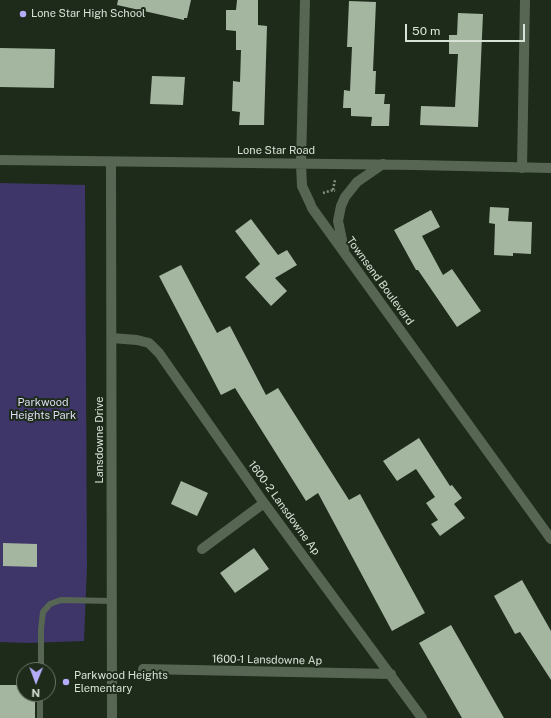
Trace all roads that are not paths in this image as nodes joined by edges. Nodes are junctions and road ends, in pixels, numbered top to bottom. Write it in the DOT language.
graph roads {
  1 [pos="305,0"];
  2 [pos="525,0"];
  3 [pos="0,160"];
  4 [pos="111,162"];
  5 [pos="301,164"];
  6 [pos="383,164"];
  7 [pos="522,168"];
  8 [pos="551,168"];
  9 [pos="344,253"];
  10 [pos="112,338"];
  11 [pos="264,503"];
  12 [pos="551,540"];
  13 [pos="202,549"];
  14 [pos="112,601"];
  15 [pos="40,662"];
  16 [pos="144,669"];
  17 [pos="391,674"];
  18 [pos="40,702"];
  19 [pos="40,718"];
  20 [pos="112,718"];
  21 [pos="422,718"];
  1 -- 5 [label="street, Townsend Boulevard"];
  2 -- 7 [label="street"];
  3 -- 4 [label="street, Lone Star Road"];
  4 -- 5 [label="street, Lone Star Road"];
  4 -- 10 [label="street, Lansdowne Drive"];
  5 -- 6 [label="street, Lone Star Road"];
  5 -- 9 [label="street, Townsend Boulevard"];
  6 -- 7 [label="street, Lone Star Road"];
  6 -- 9 [label="street"];
  7 -- 8 [label="street, Lone Star Road"];
  9 -- 12 [label="street, Townsend Boulevard"];
  10 -- 11 [label="street, 1600-2 Lansdowne Ap"];
  10 -- 14 [label="street, Lansdowne Drive"];
  11 -- 13 [label="street"];
  11 -- 17 [label="street, 1600-2 Lansdowne Ap"];
  14 -- 15 [label="lane"];
  14 -- 20 [label="street, Lansdowne Drive"];
  16 -- 17 [label="street, 1600-1 Lansdowne Ap"];
  17 -- 21 [label="street, 1600-2 Lansdowne Ap"];
  18 -- 19 [label="lane"];
}
